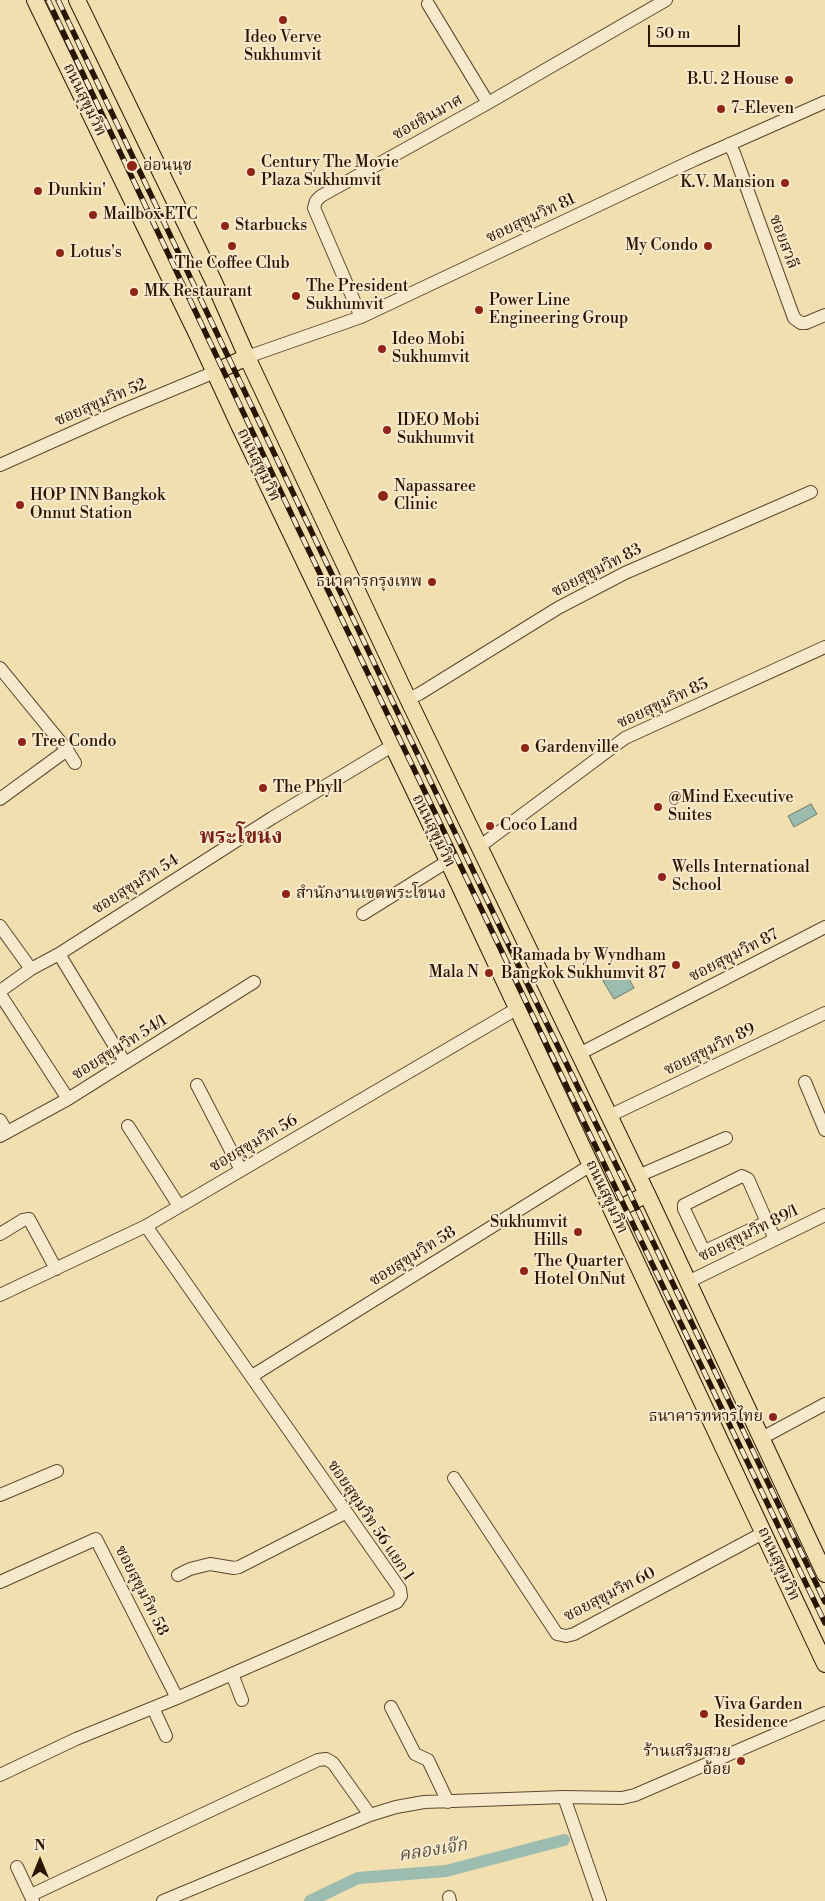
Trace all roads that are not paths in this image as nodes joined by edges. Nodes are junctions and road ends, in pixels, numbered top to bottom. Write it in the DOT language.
graph roads {
  1 [pos="35,0"];
  2 [pos="77,0"];
  3 [pos="663,1"];
  4 [pos="428,4"];
  5 [pos="825,102"];
  6 [pos="488,103"];
  7 [pos="729,144"];
  8 [pos="825,315"];
  9 [pos="361,317"];
  10 [pos="247,358"];
  11 [pos="215,372"];
  12 [pos="0,465"];
  13 [pos="811,492"];
  14 [pos="825,647"];
  15 [pos="0,668"];
  16 [pos="408,699"];
  17 [pos="392,746"];
  18 [pos="67,750"];
  19 [pos="75,763"];
  20 [pos="0,799"];
  21 [pos="479,847"];
  22 [pos="448,861"];
  23 [pos="363,914"];
  24 [pos="0,926"];
  25 [pos="825,927"];
  26 [pos="58,954"];
  27 [pos="31,969"];
  28 [pos="254,982"];
  29 [pos="0,992"];
  30 [pos="518,1008"];
  31 [pos="825,1013"];
  32 [pos="579,1054"];
  33 [pos="125,1063"];
  34 [pos="805,1082"];
  35 [pos="197,1085"];
  36 [pos="68,1099"];
  37 [pos="609,1116"];
  38 [pos="0,1120"];
  39 [pos="128,1126"];
  40 [pos="825,1130"];
  41 [pos="4,1134"];
  42 [pos="726,1138"];
  43 [pos="591,1165"];
  44 [pos="241,1170"];
  45 [pos="638,1176"];
  46 [pos="647,1194"];
  47 [pos="179,1206"];
  48 [pos="613,1212"];
  49 [pos="825,1215"];
  50 [pos="767,1222"];
  51 [pos="146,1226"];
  52 [pos="0,1234"];
  53 [pos="775,1239"];
  54 [pos="56,1269"];
  55 [pos="688,1282"];
  56 [pos="0,1295"];
  57 [pos="252,1376"];
  58 [pos="825,1404"];
  59 [pos="760,1439"];
  60 [pos="57,1471"];
  61 [pos="454,1478"];
  62 [pos="0,1495"];
  63 [pos="345,1513"];
  64 [pos="763,1533"];
  65 [pos="825,1574"];
  66 [pos="178,1575"];
  67 [pos="0,1582"];
  68 [pos="825,1664"];
  69 [pos="232,1674"];
  70 [pos="177,1698"];
  71 [pos="242,1700"];
  72 [pos="153,1708"];
  73 [pos="391,1708"];
  74 [pos="825,1713"];
  75 [pos="166,1736"];
  76 [pos="0,1775"];
  77 [pos="564,1797"];
  78 [pos="448,1802"];
  79 [pos="370,1815"];
  80 [pos="18,1867"];
  81 [pos="32,1898"];
  82 [pos="163,1901"];
  83 [pos="600,1901"];
  1 -- 11 [label="main road, ถนนสุขุมวิท"];
  2 -- 10 [label="main road"];
  3 -- 6 [label="street, ซอยชินมาศ"];
  4 -- 6 [label="street"];
  5 -- 7 [label="street, ซอยสุขุมวิท 81"];
  6 -- 9 [label="street, ซอยชินมาศ"];
  7 -- 8 [label="street, ซอยสวลี"];
  7 -- 9 [label="street, ซอยสุขุมวิท 81"];
  9 -- 10 [label="street, ซอยสุขุมวิท 81"];
  10 -- 11 [label="main road"];
  10 -- 16 [label="main road"];
  11 -- 12 [label="street, ซอยสุขุมวิท 52"];
  11 -- 17 [label="main road, ถนนสุขุมวิท"];
  13 -- 16 [label="street, ซอยสุขุมวิท 83"];
  14 -- 21 [label="street, ซอยสุขุมวิท 85"];
  15 -- 18 [label="street"];
  16 -- 21 [label="main road"];
  17 -- 22 [label="main road, ถนนสุขุมวิท"];
  17 -- 26 [label="street, ซอยสุขุมวิท 54"];
  18 -- 19 [label="street"];
  18 -- 20 [label="street"];
  21 -- 32 [label="main road"];
  22 -- 23 [label="street"];
  22 -- 30 [label="main road, ถนนสุขุมวิท"];
  24 -- 27 [label="street"];
  25 -- 32 [label="street, ซอยสุขุมวิท 87"];
  26 -- 27 [label="street, ซอยสุขุมวิท 54"];
  26 -- 33 [label="street"];
  27 -- 29 [label="street, ซอยสุขุมวิท 54"];
  28 -- 33 [label="street, ซอยสุขุมวิท 54/1"];
  29 -- 36 [label="street"];
  30 -- 43 [label="main road, ถนนสุขุมวิท"];
  30 -- 44 [label="street, ซอยสุขุมวิท 56"];
  31 -- 37 [label="street, ซอยสุขุมวิท 89"];
  32 -- 37 [label="main road"];
  33 -- 36 [label="street, ซอยสุขุมวิท 54/1"];
  34 -- 40 [label="street"];
  35 -- 44 [label="street"];
  36 -- 41 [label="street, ซอยสุขุมวิท 54/1"];
  37 -- 45 [label="main road"];
  38 -- 41 [label="street"];
  39 -- 47 [label="street"];
  42 -- 45 [label="street"];
  43 -- 48 [label="main road, ถนนสุขุมวิท"];
  43 -- 57 [label="street, ซอยสุขุมวิท 58"];
  44 -- 47 [label="street, ซอยสุขุมวิท 56"];
  45 -- 46 [label="main road"];
  46 -- 48 [label="main road"];
  46 -- 55 [label="main road"];
  47 -- 51 [label="street, ซอยสุขุมวิท 56"];
  48 -- 64 [label="main road, ถนนสุขุมวิท"];
  49 -- 53 [label="street, ซอยสุขุมวิท 89/1"];
  50 -- 50 [label="street"];
  50 -- 53 [label="street"];
  51 -- 54 [label="street, ซอยสุขุมวิท 56"];
  51 -- 57 [label="street, ซอยสุขุมวิท 56 แยก 1"];
  52 -- 54 [label="street"];
  53 -- 55 [label="street, ซอยสุขุมวิท 89/1"];
  54 -- 56 [label="street, ซอยสุขุมวิท 56"];
  55 -- 59 [label="main road"];
  57 -- 63 [label="street, ซอยสุขุมวิท 56 แยก 1"];
  58 -- 59 [label="street"];
  59 -- 65 [label="main road"];
  60 -- 62 [label="street"];
  61 -- 64 [label="street, ซอยสุขุมวิท 60"];
  63 -- 66 [label="street"];
  63 -- 69 [label="street, ซอยสุขุมวิท 56 แยก 1"];
  64 -- 68 [label="main road, ถนนสุขุมวิท"];
  67 -- 70 [label="street, ซอยสุขุมวิท 58"];
  69 -- 70 [label="street, ซอยสุขุมวิท 56 แยก 1"];
  69 -- 71 [label="street"];
  70 -- 72 [label="street, ซอยสุขุมวิท 56 แยก 1"];
  72 -- 75 [label="street"];
  72 -- 76 [label="street, ซอยสุขุมวิท 56 แยก 1"];
  73 -- 78 [label="street"];
  74 -- 77 [label="street"];
  77 -- 78 [label="street"];
  77 -- 83 [label="street"];
  78 -- 79 [label="street"];
  79 -- 81 [label="street"];
  79 -- 82 [label="street"];
  80 -- 81 [label="street"];
}
